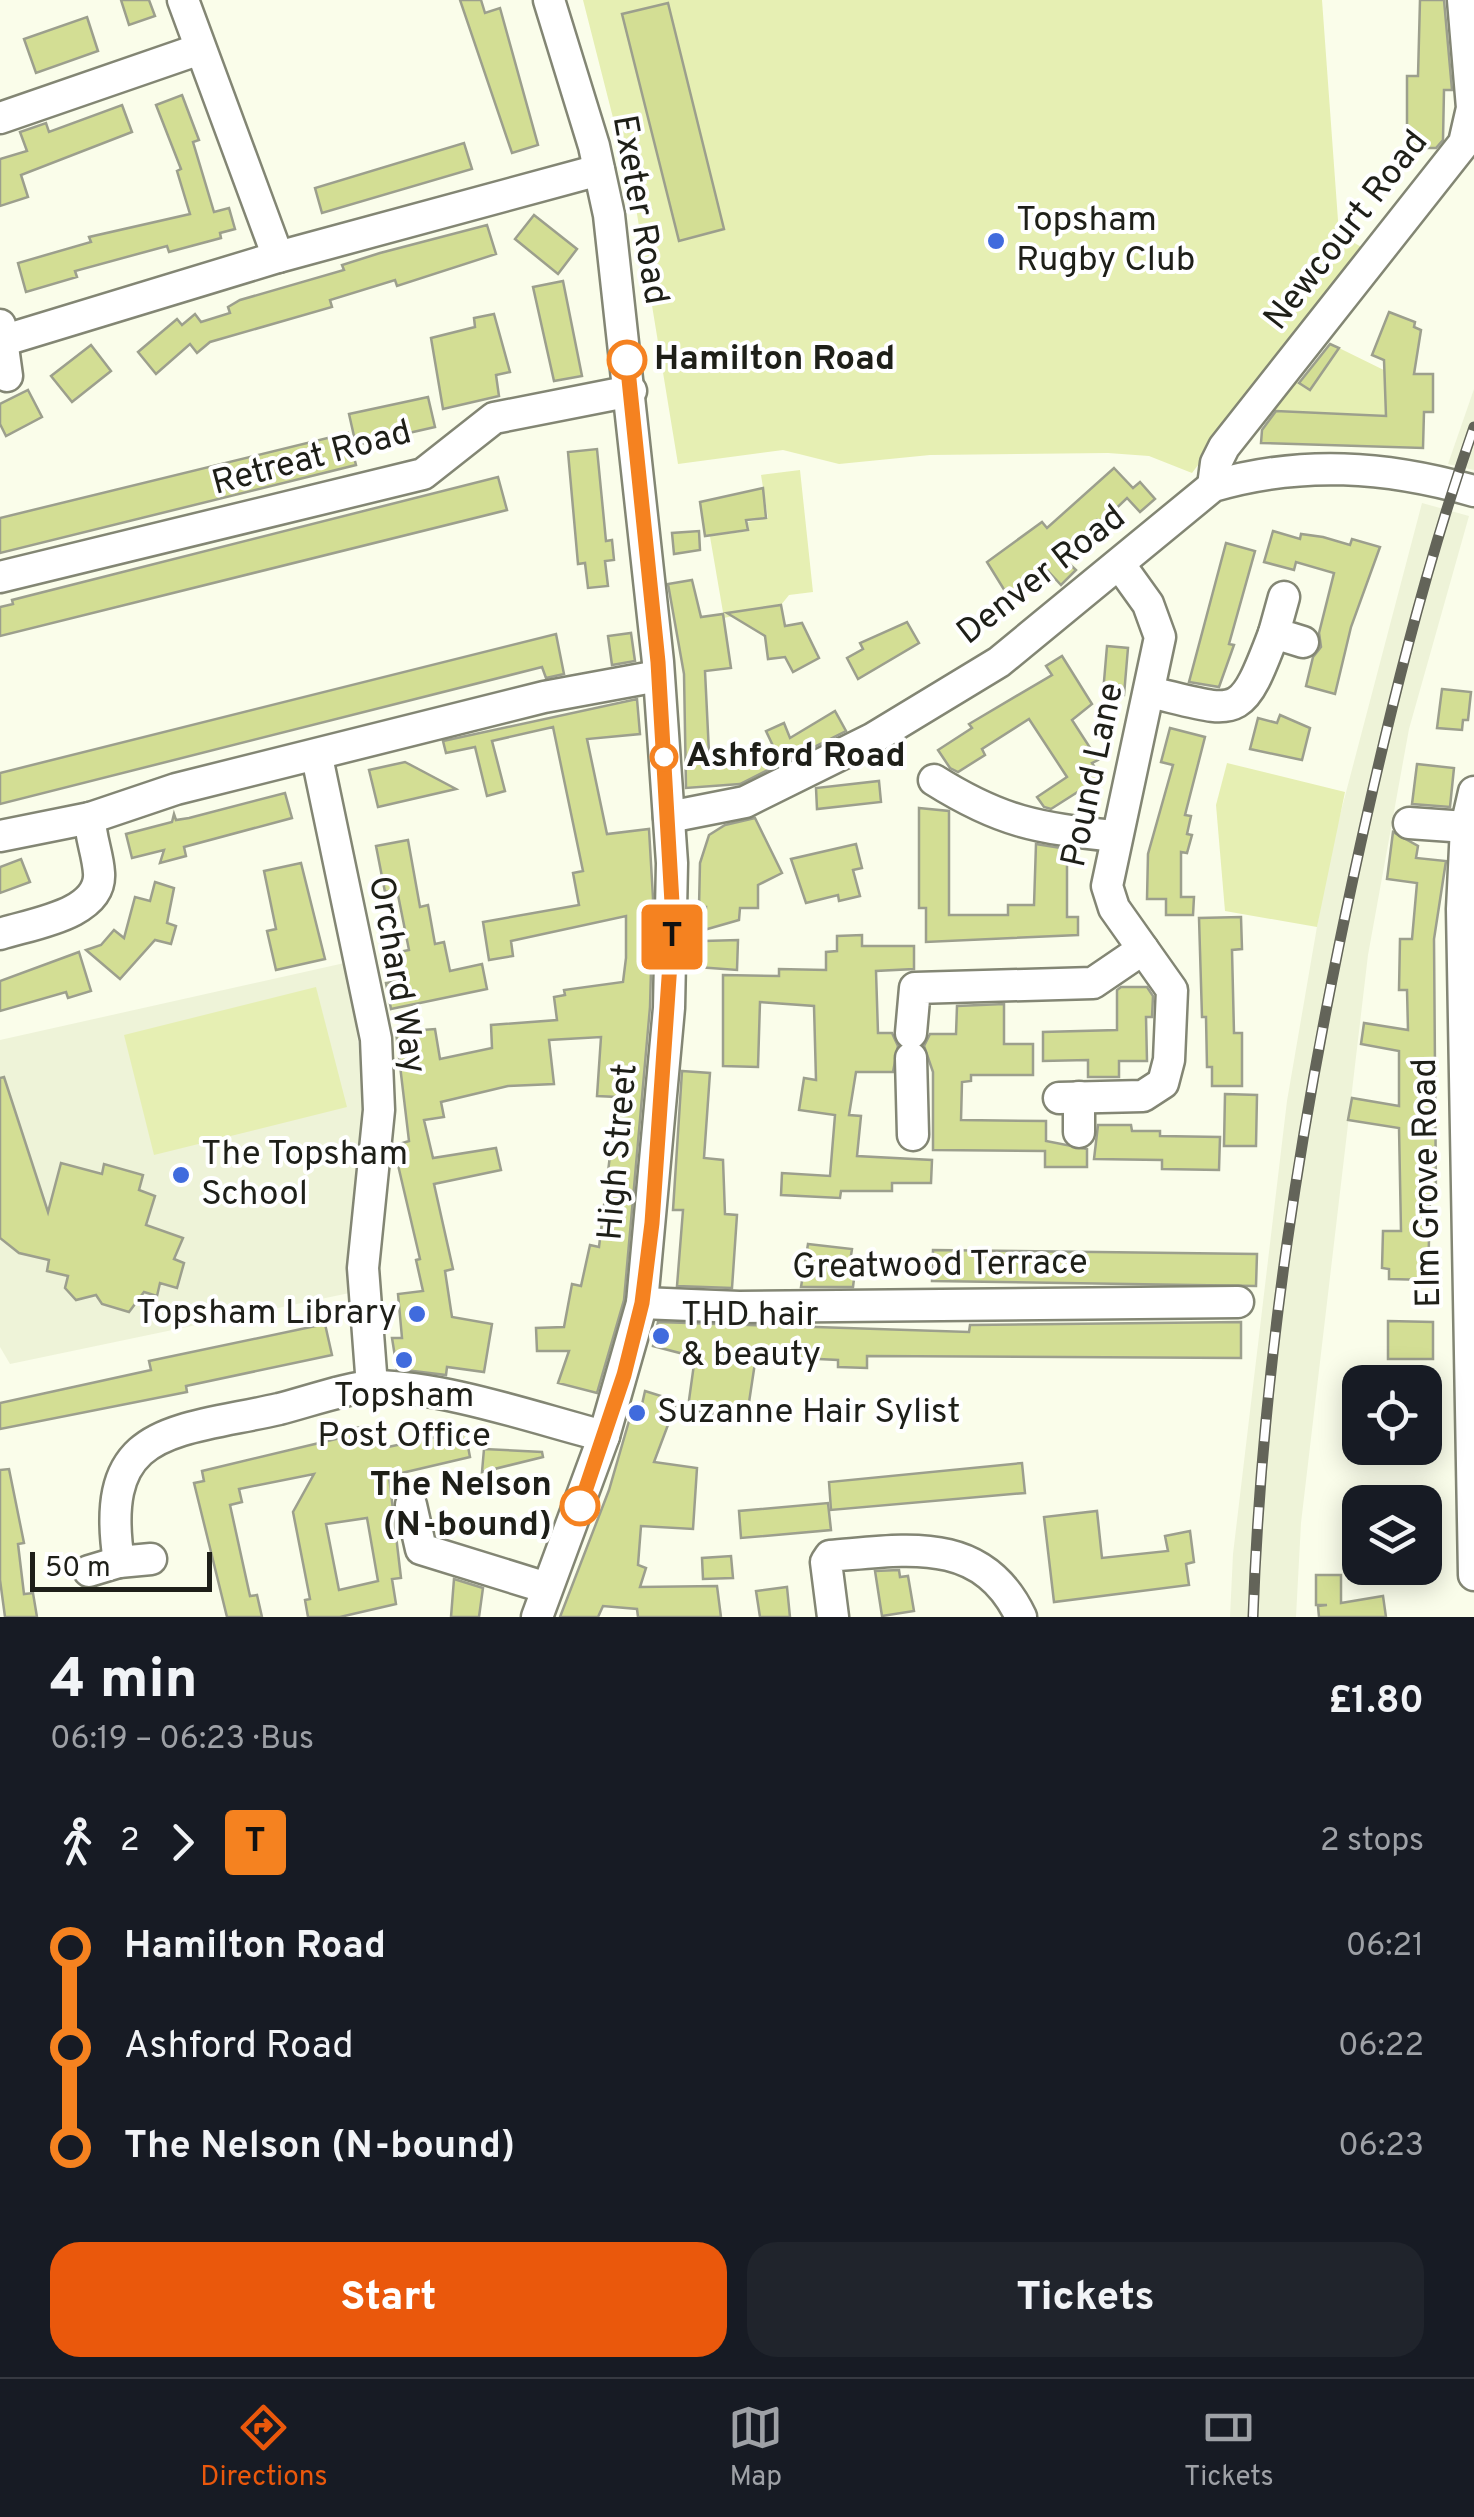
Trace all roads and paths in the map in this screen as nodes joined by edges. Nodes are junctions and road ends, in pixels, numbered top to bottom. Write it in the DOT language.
graph roads {
  1 [pos="184,0"];
  2 [pos="549,0"];
  3 [pos="1463,0"];
  4 [pos="200,48"];
  5 [pos="0,118"];
  6 [pos="600,170"];
  7 [pos="278,257"];
  8 [pos="2,332"];
  9 [pos="7,376"];
  10 [pos="630,391"];
  11 [pos="1214,486"];
  12 [pos="1474,491"];
  13 [pos="1120,564"];
  14 [pos="0,577"];
  15 [pos="1284,597"];
  16 [pos="658,676"];
  17 [pos="1150,692"];
  18 [pos="317,757"];
  19 [pos="934,780"];
  20 [pos="1474,792"];
  21 [pos="669,817"];
  22 [pos="90,818"];
  23 [pos="1408,824"];
  24 [pos="1466,827"];
  25 [pos="0,836"];
  26 [pos="1114,836"];
  27 [pos="1468,908"];
  28 [pos="0,934"];
  29 [pos="1143,949"];
  30 [pos="1079,1132"];
  31 [pos="912,1135"];
  32 [pos="1238,1302"];
  33 [pos="642,1303"];
  34 [pos="372,1386"];
  35 [pos="604,1436"];
  36 [pos="411,1505"];
  37 [pos="1473,1506"];
  38 [pos="151,1559"];
  39 [pos="119,1562"];
  40 [pos="89,1571"];
  41 [pos="1474,1575"];
  42 [pos="547,1588"];
  43 [pos="538,1617"];
  44 [pos="833,1617"];
  45 [pos="1021,1617"];
  1 -- 4 [label="street"];
  2 -- 6 [label="street, Exeter Road"];
  3 -- 11 [label="street, Newcourt Road"];
  4 -- 5 [label="street"];
  4 -- 7 [label="street"];
  6 -- 7 [label="street"];
  6 -- 10 [label="street, Exeter Road"];
  7 -- 8 [label="street"];
  8 -- 9 [label="street"];
  10 -- 14 [label="street, Retreat Road"];
  10 -- 16 [label="street, Exeter Road"];
  11 -- 12 [label="street, Denver Road"];
  11 -- 13 [label="street, Denver Road"];
  13 -- 17 [label="street, Pound Lane"];
  13 -- 21 [label="street, Denver Road"];
  15 -- 17 [label="street"];
  16 -- 18 [label="street"];
  16 -- 21 [label="street, High Street"];
  17 -- 26 [label="street, Pound Lane"];
  18 -- 22 [label="street"];
  18 -- 34 [label="street, Orchard Way"];
  19 -- 26 [label="street"];
  20 -- 24 [label="street, Elm Grove Road"];
  21 -- 33 [label="street, High Street"];
  22 -- 25 [label="street"];
  22 -- 28 [label="street"];
  23 -- 24 [label="street"];
  24 -- 27 [label="street, Elm Grove Road"];
  26 -- 29 [label="street, Pound Lane"];
  27 -- 37 [label="street, Elm Grove Road"];
  29 -- 30 [label="street, Pound Lane"];
  29 -- 31 [label="street"];
  32 -- 33 [label="street, Greatwood Terrace"];
  33 -- 35 [label="street, High Street"];
  34 -- 35 [label="street"];
  34 -- 39 [label="street"];
  35 -- 42 [label="street, High Street"];
  36 -- 42 [label="street"];
  37 -- 41 [label="street, Elm Grove Road"];
  38 -- 39 [label="street"];
  39 -- 40 [label="street"];
  42 -- 43 [label="street, High Street"];
  44 -- 45 [label="street"];
}
